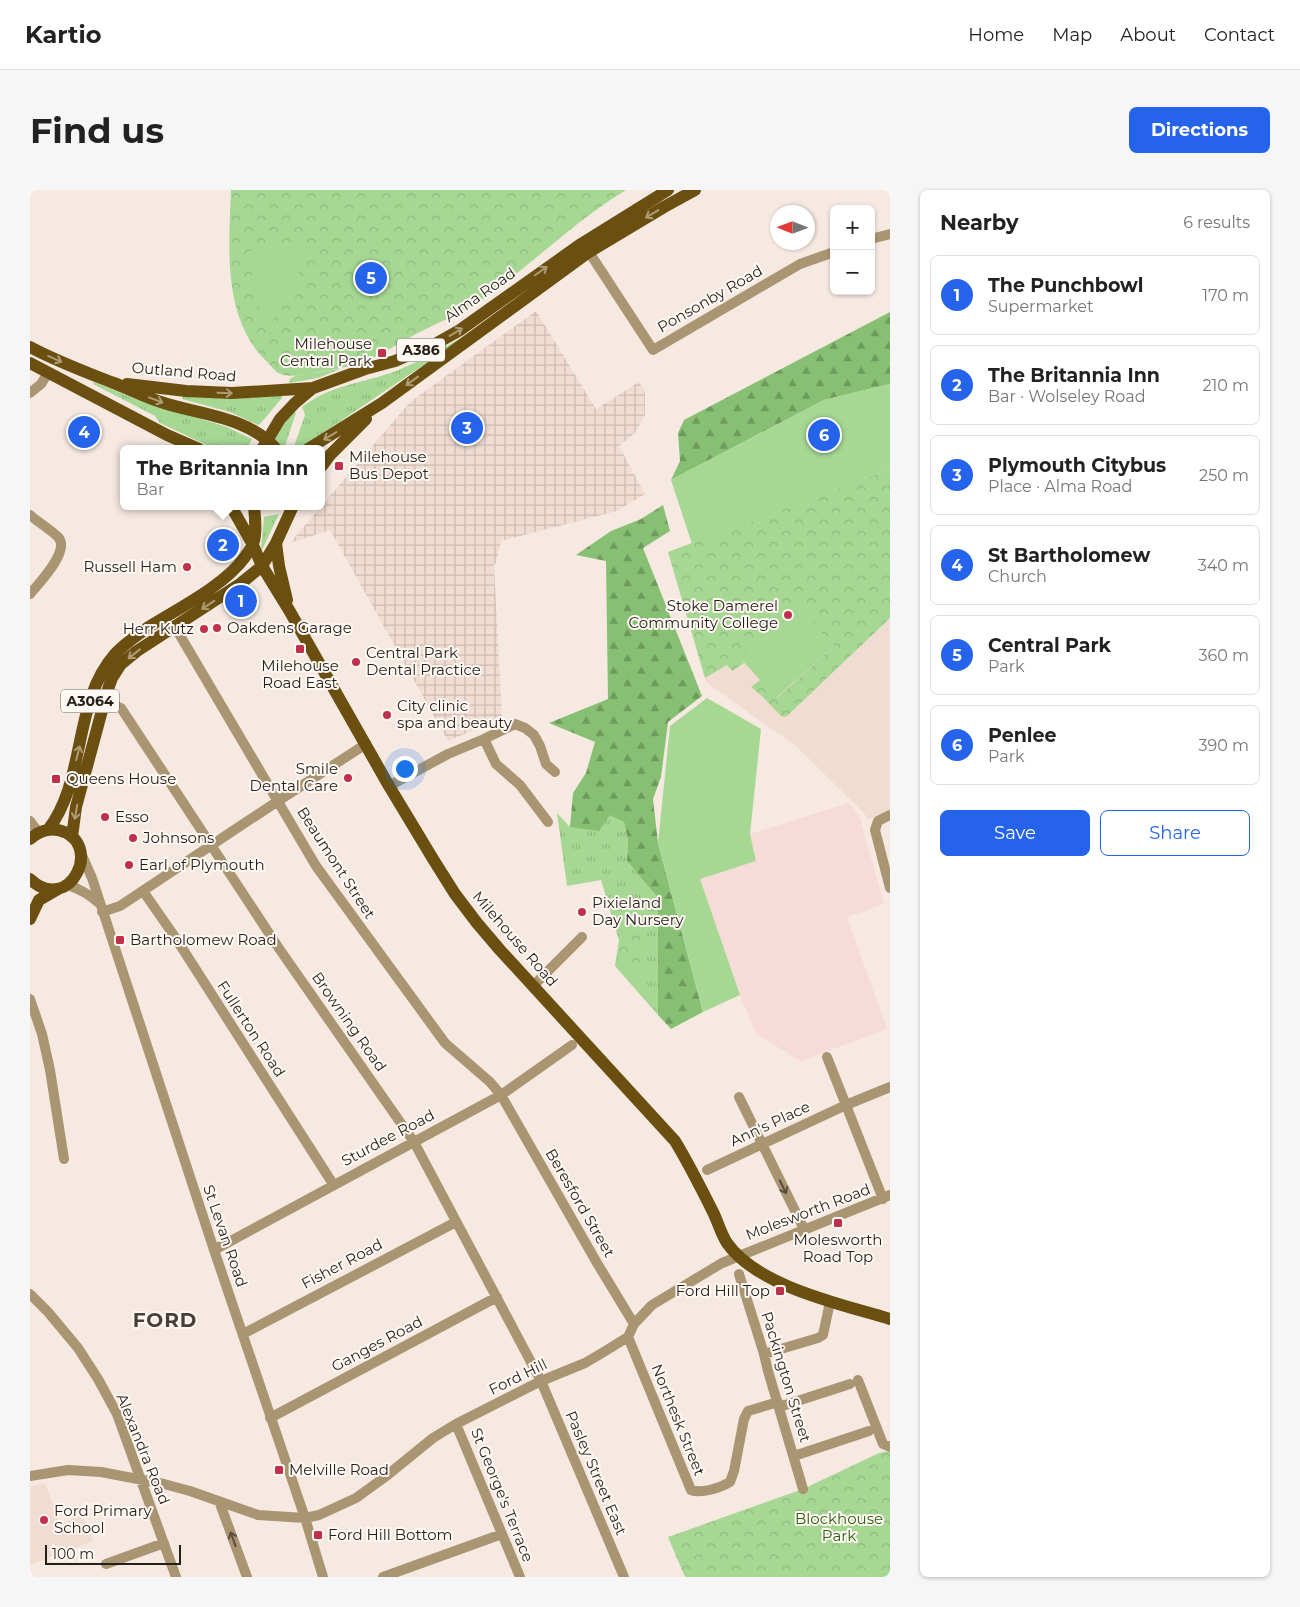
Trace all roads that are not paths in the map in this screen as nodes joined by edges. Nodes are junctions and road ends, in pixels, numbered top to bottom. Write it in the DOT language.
graph roads {
  1 [pos="668,190"];
  2 [pos="695,190"];
  3 [pos="890,234"];
  4 [pos="875,238"];
  5 [pos="589,252"];
  6 [pos="830,253"];
  7 [pos="30,347"];
  8 [pos="30,363"];
  9 [pos="48,373"];
  10 [pos="112,382"];
  11 [pos="313,388"];
  12 [pos="30,393"];
  13 [pos="382,403"];
  14 [pos="167,435"];
  15 [pos="265,444"];
  16 [pos="178,445"];
  17 [pos="190,445"];
  18 [pos="314,445"];
  19 [pos="325,462"];
  20 [pos="233,510"];
  21 [pos="254,510"];
  22 [pos="290,510"];
  23 [pos="30,515"];
  24 [pos="276,543"];
  25 [pos="253,545"];
  26 [pos="262,566"];
  27 [pos="30,594"];
  28 [pos="289,610"];
  29 [pos="175,627"];
  30 [pos="104,701"];
  31 [pos="484,739"];
  32 [pos="366,744"];
  33 [pos="555,772"];
  34 [pos="389,786"];
  35 [pos="278,801"];
  36 [pos="890,815"];
  37 [pos="30,821"];
  38 [pos="548,822"];
  39 [pos="39,834"];
  40 [pos="72,837"];
  41 [pos="211,847"];
  42 [pos="81,853"];
  43 [pos="30,879"];
  44 [pos="62,887"];
  45 [pos="890,888"];
  46 [pos="143,891"];
  47 [pos="101,908"];
  48 [pos="30,919"];
  49 [pos="582,937"];
  50 [pos="534,985"];
  51 [pos="30,1000"];
  52 [pos="572,1045"];
  53 [pos="827,1057"];
  54 [pos="890,1087"];
  55 [pos="501,1095"];
  56 [pos="739,1097"];
  57 [pos="846,1105"];
  58 [pos="414,1142"];
  59 [pos="761,1145"];
  60 [pos="64,1159"];
  61 [pos="707,1170"];
  62 [pos="333,1184"];
  63 [pos="886,1197"];
  64 [pos="456,1222"];
  65 [pos="804,1230"];
  66 [pos="214,1250"];
  67 [pos="738,1256"];
  68 [pos="739,1274"];
  69 [pos="30,1294"];
  70 [pos="497,1297"];
  71 [pos="830,1302"];
  72 [pos="890,1319"];
  73 [pos="634,1324"];
  74 [pos="243,1334"];
  75 [pos="628,1337"];
  76 [pos="764,1354"];
  77 [pos="541,1382"];
  78 [pos="778,1404"];
  79 [pos="270,1418"];
  80 [pos="456,1424"];
  81 [pos="869,1431"];
  82 [pos="890,1447"];
  83 [pos="794,1456"];
  84 [pos="30,1476"];
  85 [pos="140,1479"];
  86 [pos="803,1489"];
  87 [pos="219,1501"];
  88 [pos="305,1518"];
  89 [pos="502,1534"];
  90 [pos="164,1542"];
  91 [pos="106,1564"];
  92 [pos="176,1577"];
  93 [pos="247,1577"];
  94 [pos="323,1577"];
  95 [pos="383,1577"];
  96 [pos="520,1577"];
  97 [pos="624,1577"];
  11 -- 1 [label="main road, Alma Road / A386, one-way"];
  2 -- 5 [label="main road, Alma Road / A386, one-way"];
  3 -- 4 [label="street"];
  5 -- 6 [label="street, Ponsonby Road"];
  5 -- 13 [label="main road, Alma Road / A386, one-way"];
  7 -- 10 [label="main road, Outland Road / A386, one-way"];
  8 -- 9 [label="main road"];
  9 -- 12 [label="street"];
  9 -- 14 [label="main road"];
  10 -- 11 [label="main road, Outland Road / A386, one-way"];
  10 -- 15 [label="main road, Outland Road / A386, one-way"];
  11 -- 15 [label="main road, Alma Road"];
  13 -- 18 [label="main road, Alma Road / A386, one-way"];
  13 -- 19 [label="main road, Alma Road / A386"];
  14 -- 16 [label="main road"];
  14 -- 17 [label="main road"];
  20 -- 25 [label="main road"];
  21 -- 25 [label="main road"];
  22 -- 24 [label="main road, A3064"];
  23 -- 27 [label="street"];
  24 -- 26 [label="main road, A3064"];
  24 -- 28 [label="main road, Milehouse Road"];
  25 -- 26 [label="main road"];
  39 -- 25 [label="main road, A3064, one-way"];
  26 -- 28 [label="main road, Milehouse Road"];
  26 -- 29 [label="main road, A3064, one-way"];
  28 -- 32 [label="main road, Milehouse Road"];
  29 -- 30 [label="main road, A3064, one-way"];
  29 -- 35 [label="street, Beaumont Street"];
  30 -- 40 [label="main road, A3064, one-way"];
  30 -- 41 [label="street, Browning Road"];
  31 -- 33 [label="street"];
  31 -- 34 [label="street"];
  31 -- 38 [label="street"];
  32 -- 34 [label="main road, Milehouse Road"];
  32 -- 35 [label="street"];
  34 -- 50 [label="main road, Milehouse Road"];
  35 -- 41 [label="street"];
  35 -- 55 [label="street, Beaumont Street"];
  36 -- 45 [label="street"];
  37 -- 39 [label="street"];
  39 -- 40 [label="main road"];
  40 -- 42 [label="main road"];
  41 -- 46 [label="street"];
  41 -- 58 [label="street, Browning Road"];
  42 -- 44 [label="main road"];
  42 -- 47 [label="street, St Levan Road"];
  43 -- 44 [label="main road"];
  44 -- 47 [label="street"];
  44 -- 48 [label="main road"];
  46 -- 47 [label="street"];
  46 -- 62 [label="street, Fullerton Road"];
  47 -- 66 [label="street, St Levan Road"];
  49 -- 50 [label="street"];
  50 -- 67 [label="main road, Milehouse Road"];
  51 -- 60 [label="street"];
  52 -- 55 [label="street, Sturdee Road"];
  53 -- 57 [label="street"];
  54 -- 57 [label="street, Ann's Place"];
  55 -- 58 [label="street, Sturdee Road"];
  55 -- 73 [label="street, Beresford Street"];
  56 -- 59 [label="street"];
  57 -- 59 [label="street, Ann's Place"];
  57 -- 63 [label="street"];
  58 -- 62 [label="street, Sturdee Road"];
  58 -- 64 [label="street, Browning Road"];
  59 -- 61 [label="street, Ann's Place"];
  59 -- 65 [label="street, one-way"];
  62 -- 66 [label="street, Sturdee Road"];
  63 -- 65 [label="street, Molesworth Road"];
  64 -- 70 [label="street, Browning Road"];
  64 -- 74 [label="street, Fisher Road"];
  65 -- 67 [label="street, Molesworth Road"];
  66 -- 74 [label="street, St Levan Road"];
  67 -- 71 [label="main road, Milehouse Road"];
  67 -- 73 [label="street"];
  68 -- 76 [label="street, Packington Street"];
  69 -- 85 [label="street, Alexandra Road"];
  70 -- 77 [label="street, Browning Road"];
  70 -- 79 [label="street, Ganges Road"];
  71 -- 72 [label="main road, Milehouse Road"];
  71 -- 76 [label="street"];
  73 -- 75 [label="street"];
  74 -- 79 [label="street, St Levan Road"];
  75 -- 77 [label="street, Ford Hill"];
  75 -- 78 [label="street, Northesk Street"];
  76 -- 78 [label="street, Packington Street"];
  77 -- 80 [label="street, Ford Hill"];
  77 -- 97 [label="street, Pasley Street East"];
  78 -- 82 [label="street"];
  78 -- 83 [label="street, Packington Street"];
  79 -- 88 [label="street, St Levan Road"];
  80 -- 88 [label="street, Ford Hill"];
  80 -- 89 [label="street, St George's Terrace"];
  81 -- 83 [label="street"];
  83 -- 86 [label="street, Packington Street"];
  84 -- 85 [label="street"];
  85 -- 87 [label="street"];
  85 -- 90 [label="street, Alexandra Road"];
  87 -- 88 [label="street"];
  93 -- 87 [label="street, one-way"];
  88 -- 94 [label="street, St Levan Road"];
  89 -- 95 [label="street"];
  89 -- 96 [label="street, St George's Terrace"];
  90 -- 91 [label="street"];
  90 -- 92 [label="street, Alexandra Road"];
}
